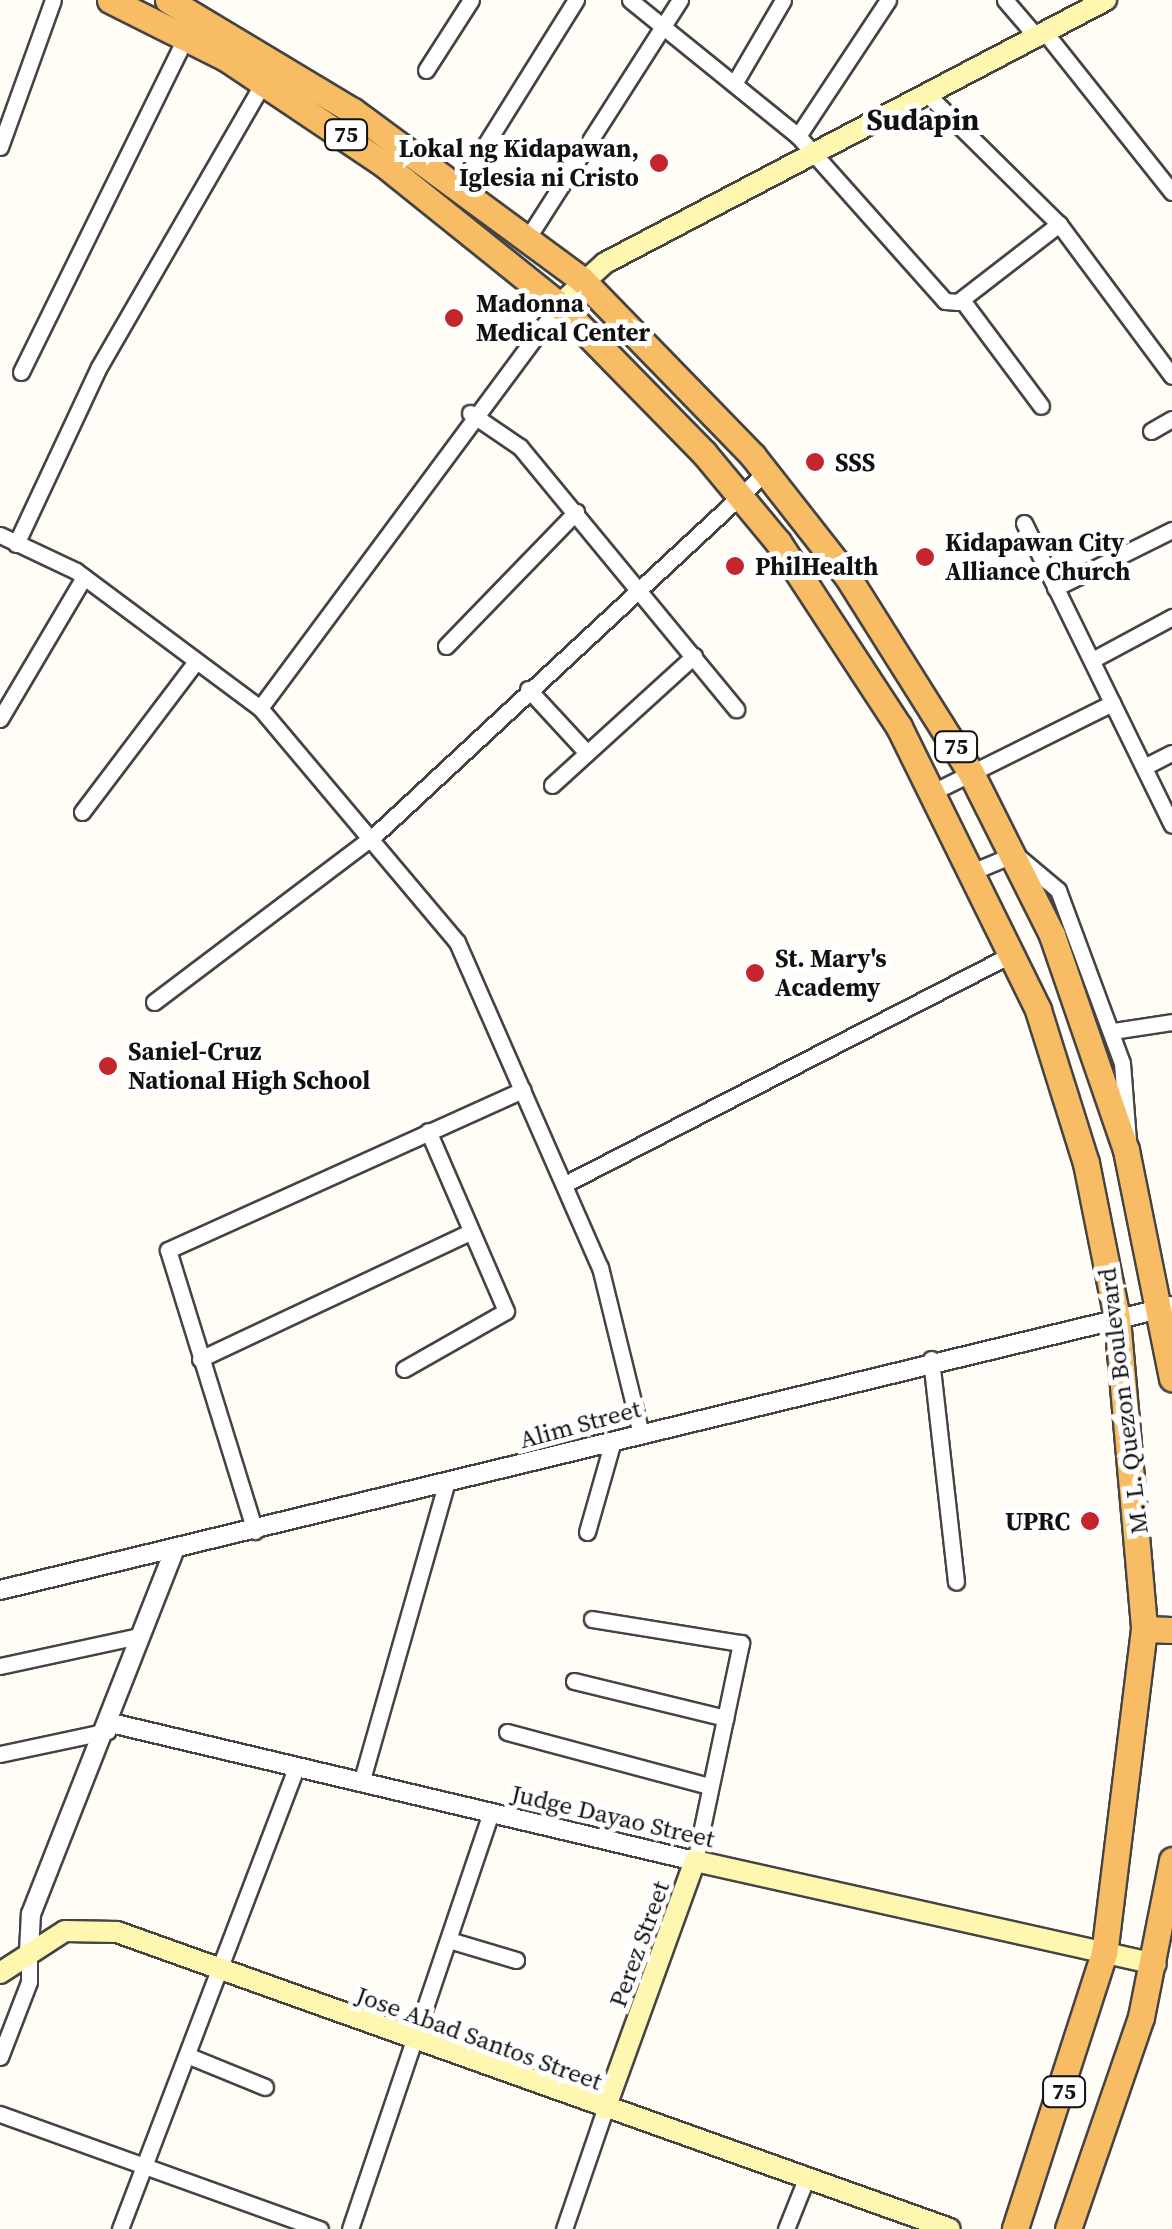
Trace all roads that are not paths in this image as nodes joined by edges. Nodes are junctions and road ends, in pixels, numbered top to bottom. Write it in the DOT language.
graph roads {
  1 [pos="53,0"];
  2 [pos="110,0"];
  3 [pos="168,0"];
  4 [pos="471,0"];
  5 [pos="576,0"];
  6 [pos="630,0"];
  7 [pos="680,0"];
  8 [pos="783,0"];
  9 [pos="888,0"];
  10 [pos="1005,0"];
  11 [pos="1106,0"];
  12 [pos="664,26"];
  13 [pos="1039,33"];
  14 [pos="186,37"];
  15 [pos="232,48"];
  16 [pos="426,70"];
  17 [pos="264,81"];
  18 [pos="734,84"];
  19 [pos="926,93"];
  20 [pos="798,136"];
  21 [pos="0,147"];
  22 [pos="815,154"];
  23 [pos="458,186"];
  24 [pos="1172,192"];
  25 [pos="1059,224"];
  26 [pos="527,238"];
  27 [pos="582,280"];
  28 [pos="962,300"];
  29 [pos="559,304"];
  30 [pos="21,372"];
  31 [pos="1172,376"];
  32 [pos="1041,406"];
  33 [pos="470,413"];
  34 [pos="1172,419"];
  35 [pos="1151,432"];
  36 [pos="766,472"];
  37 [pos="740,495"];
  38 [pos="576,512"];
  39 [pos="1024,522"];
  40 [pos="1172,530"];
  41 [pos="0,535"];
  42 [pos="16,544"];
  43 [pos="84,577"];
  44 [pos="639,586"];
  45 [pos="1055,588"];
  46 [pos="1172,617"];
  47 [pos="446,646"];
  48 [pos="694,656"];
  49 [pos="1094,658"];
  50 [pos="194,664"];
  51 [pos="528,690"];
  52 [pos="1112,703"];
  53 [pos="260,708"];
  54 [pos="736,709"];
  55 [pos="0,719"];
  56 [pos="588,753"];
  57 [pos="1172,754"];
  58 [pos="1144,767"];
  59 [pos="971,773"];
  60 [pos="552,785"];
  61 [pos="936,791"];
  62 [pos="82,812"];
  63 [pos="1172,825"];
  64 [pos="375,835"];
  65 [pos="1015,854"];
  66 [pos="974,871"];
  67 [pos="1014,952"];
  68 [pos="154,1002"];
  69 [pos="1172,1022"];
  70 [pos="1113,1031"];
  71 [pos="523,1090"];
  72 [pos="428,1132"];
  73 [pos="1126,1150"];
  74 [pos="565,1184"];
  75 [pos="468,1233"];
  76 [pos="1167,1307"];
  77 [pos="1117,1318"];
  78 [pos="931,1358"];
  79 [pos="200,1359"];
  80 [pos="404,1370"];
  81 [pos="1172,1378"];
  82 [pos="642,1434"];
  83 [pos="612,1441"];
  84 [pos="446,1485"];
  85 [pos="255,1531"];
  86 [pos="588,1532"];
  87 [pos="176,1550"];
  88 [pos="956,1582"];
  89 [pos="0,1590"];
  90 [pos="592,1619"];
  91 [pos="1144,1629"];
  92 [pos="1172,1630"];
  93 [pos="138,1636"];
  94 [pos="0,1666"];
  95 [pos="574,1681"];
  96 [pos="726,1718"];
  97 [pos="110,1727"];
  98 [pos="508,1732"];
  99 [pos="0,1754"];
  100 [pos="296,1768"];
  101 [pos="361,1783"];
  102 [pos="709,1786"];
  103 [pos="491,1813"];
  104 [pos="1172,1860"];
  105 [pos="695,1862"];
  106 [pos="448,1940"];
  107 [pos="29,1951"];
  108 [pos="1104,1954"];
  109 [pos="516,1960"];
  110 [pos="1164,1966"];
  111 [pos="220,1971"];
  112 [pos="0,1973"];
  113 [pos="414,2042"];
  114 [pos="189,2056"];
  115 [pos="0,2057"];
  116 [pos="265,2087"];
  117 [pos="605,2109"];
  118 [pos="0,2114"];
  119 [pos="149,2164"];
  120 [pos="806,2179"];
  121 [pos="120,2229"];
  122 [pos="320,2229"];
  123 [pos="350,2229"];
  124 [pos="564,2229"];
  125 [pos="786,2229"];
  126 [pos="950,2229"];
  127 [pos="1015,2229"];
  128 [pos="1068,2229"];
  1 -- 21 [label="street"];
  2 -- 14 [label="highway, M. L. Quezon Boulevard / 75"];
  3 -- 15 [label="highway, M. L. Quezon Boulevard / 75"];
  4 -- 16 [label="street"];
  5 -- 23 [label="street"];
  6 -- 12 [label="street"];
  7 -- 12 [label="street"];
  8 -- 18 [label="street"];
  9 -- 20 [label="street"];
  10 -- 13 [label="street"];
  11 -- 13 [label="main road"];
  12 -- 18 [label="street"];
  12 -- 26 [label="street"];
  13 -- 19 [label="main road"];
  13 -- 24 [label="street"];
  14 -- 15 [label="highway, M. L. Quezon Boulevard / 75"];
  14 -- 30 [label="street"];
  15 -- 17 [label="highway, M. L. Quezon Boulevard / 75"];
  15 -- 23 [label="highway, M. L. Quezon Boulevard / 75"];
  17 -- 29 [label="highway, M. L. Quezon Boulevard / 75"];
  17 -- 42 [label="street"];
  18 -- 20 [label="street"];
  19 -- 22 [label="main road"];
  19 -- 25 [label="street"];
  20 -- 22 [label="street"];
  22 -- 27 [label="main road"];
  22 -- 28 [label="street"];
  23 -- 26 [label="highway, M. L. Quezon Boulevard / 75"];
  25 -- 28 [label="street"];
  25 -- 31 [label="street"];
  26 -- 27 [label="highway, M. L. Quezon Boulevard / 75"];
  27 -- 29 [label="main road"];
  27 -- 36 [label="highway, M. L. Quezon Boulevard / 75"];
  28 -- 32 [label="street"];
  29 -- 33 [label="street"];
  29 -- 37 [label="highway, M. L. Quezon Boulevard / 75"];
  33 -- 38 [label="street"];
  33 -- 53 [label="street"];
  34 -- 35 [label="street"];
  36 -- 37 [label="street"];
  36 -- 59 [label="highway, M. L. Quezon Boulevard / 75"];
  37 -- 44 [label="street"];
  37 -- 61 [label="highway, M. L. Quezon Boulevard / 75"];
  38 -- 44 [label="street"];
  38 -- 47 [label="street"];
  39 -- 45 [label="street"];
  40 -- 45 [label="street"];
  41 -- 42 [label="street"];
  42 -- 43 [label="street"];
  43 -- 50 [label="street"];
  43 -- 55 [label="street"];
  44 -- 48 [label="street"];
  44 -- 51 [label="street"];
  45 -- 49 [label="street"];
  46 -- 49 [label="street"];
  48 -- 54 [label="street"];
  48 -- 56 [label="street"];
  49 -- 52 [label="street"];
  50 -- 53 [label="street"];
  50 -- 62 [label="street"];
  51 -- 56 [label="street"];
  51 -- 64 [label="street"];
  52 -- 58 [label="street"];
  52 -- 59 [label="street"];
  53 -- 64 [label="street"];
  56 -- 60 [label="street"];
  57 -- 58 [label="street"];
  58 -- 63 [label="street"];
  59 -- 61 [label="street"];
  59 -- 65 [label="highway, M. L. Quezon Boulevard / 75"];
  61 -- 66 [label="highway, M. L. Quezon Boulevard / 75"];
  64 -- 68 [label="street"];
  64 -- 71 [label="street"];
  65 -- 66 [label="street"];
  65 -- 70 [label="street"];
  65 -- 73 [label="highway, M. L. Quezon Boulevard / 75"];
  66 -- 67 [label="highway, M. L. Quezon Boulevard / 75"];
  67 -- 74 [label="street"];
  67 -- 77 [label="highway, M. L. Quezon Boulevard / 75"];
  69 -- 70 [label="street"];
  70 -- 73 [label="street"];
  71 -- 72 [label="street"];
  71 -- 74 [label="street"];
  72 -- 75 [label="street"];
  72 -- 79 [label="street"];
  73 -- 76 [label="highway, M. L. Quezon Boulevard / 75"];
  74 -- 82 [label="street"];
  75 -- 79 [label="street"];
  75 -- 80 [label="street"];
  76 -- 77 [label="street, Alim Street"];
  76 -- 81 [label="highway, M. L. Quezon Boulevard / 75"];
  77 -- 78 [label="street, Alim Street"];
  77 -- 91 [label="highway, M. L. Quezon Boulevard / 75"];
  78 -- 82 [label="street, Alim Street"];
  78 -- 88 [label="street"];
  79 -- 85 [label="street"];
  82 -- 83 [label="street, Alim Street"];
  83 -- 84 [label="street, Alim Street"];
  83 -- 86 [label="street"];
  84 -- 85 [label="street, Alim Street"];
  84 -- 101 [label="street"];
  85 -- 87 [label="street, Alim Street"];
  87 -- 89 [label="street, Alim Street"];
  87 -- 93 [label="street"];
  90 -- 96 [label="street, Perez Street"];
  91 -- 92 [label="highway"];
  91 -- 108 [label="highway, M. L. Quezon Boulevard / 75"];
  93 -- 94 [label="street"];
  93 -- 97 [label="street"];
  95 -- 96 [label="street"];
  96 -- 102 [label="street, Perez Street"];
  97 -- 99 [label="street"];
  97 -- 100 [label="street, Judge Dayao Street"];
  97 -- 107 [label="street"];
  98 -- 102 [label="street"];
  100 -- 101 [label="street, Judge Dayao Street"];
  100 -- 111 [label="street"];
  101 -- 103 [label="street, Judge Dayao Street"];
  102 -- 105 [label="street, Perez Street"];
  103 -- 105 [label="street, Judge Dayao Street"];
  103 -- 106 [label="street"];
  104 -- 110 [label="highway, 75"];
  105 -- 108 [label="main road, Judge Dayao Street"];
  105 -- 117 [label="main road, Perez Street"];
  106 -- 109 [label="street"];
  106 -- 113 [label="street"];
  107 -- 111 [label="main road, Jose Abad Santos Street"];
  107 -- 112 [label="main road, Jose Abad Santos Street"];
  107 -- 115 [label="street"];
  108 -- 110 [label="main road, Judge Dayao Street"];
  108 -- 127 [label="highway, M. L. Quezon Boulevard / 75"];
  110 -- 128 [label="highway, 75"];
  111 -- 113 [label="main road, Jose Abad Santos Street"];
  111 -- 114 [label="street"];
  113 -- 117 [label="main road, Jose Abad Santos Street"];
  113 -- 123 [label="street"];
  114 -- 116 [label="street"];
  114 -- 119 [label="street"];
  117 -- 120 [label="main road, Jose Abad Santos Street"];
  117 -- 124 [label="street, Perez Street"];
  118 -- 119 [label="street"];
  119 -- 121 [label="street"];
  119 -- 122 [label="street"];
  120 -- 125 [label="street"];
  120 -- 126 [label="main road, Jose Abad Santos Street"];
}
